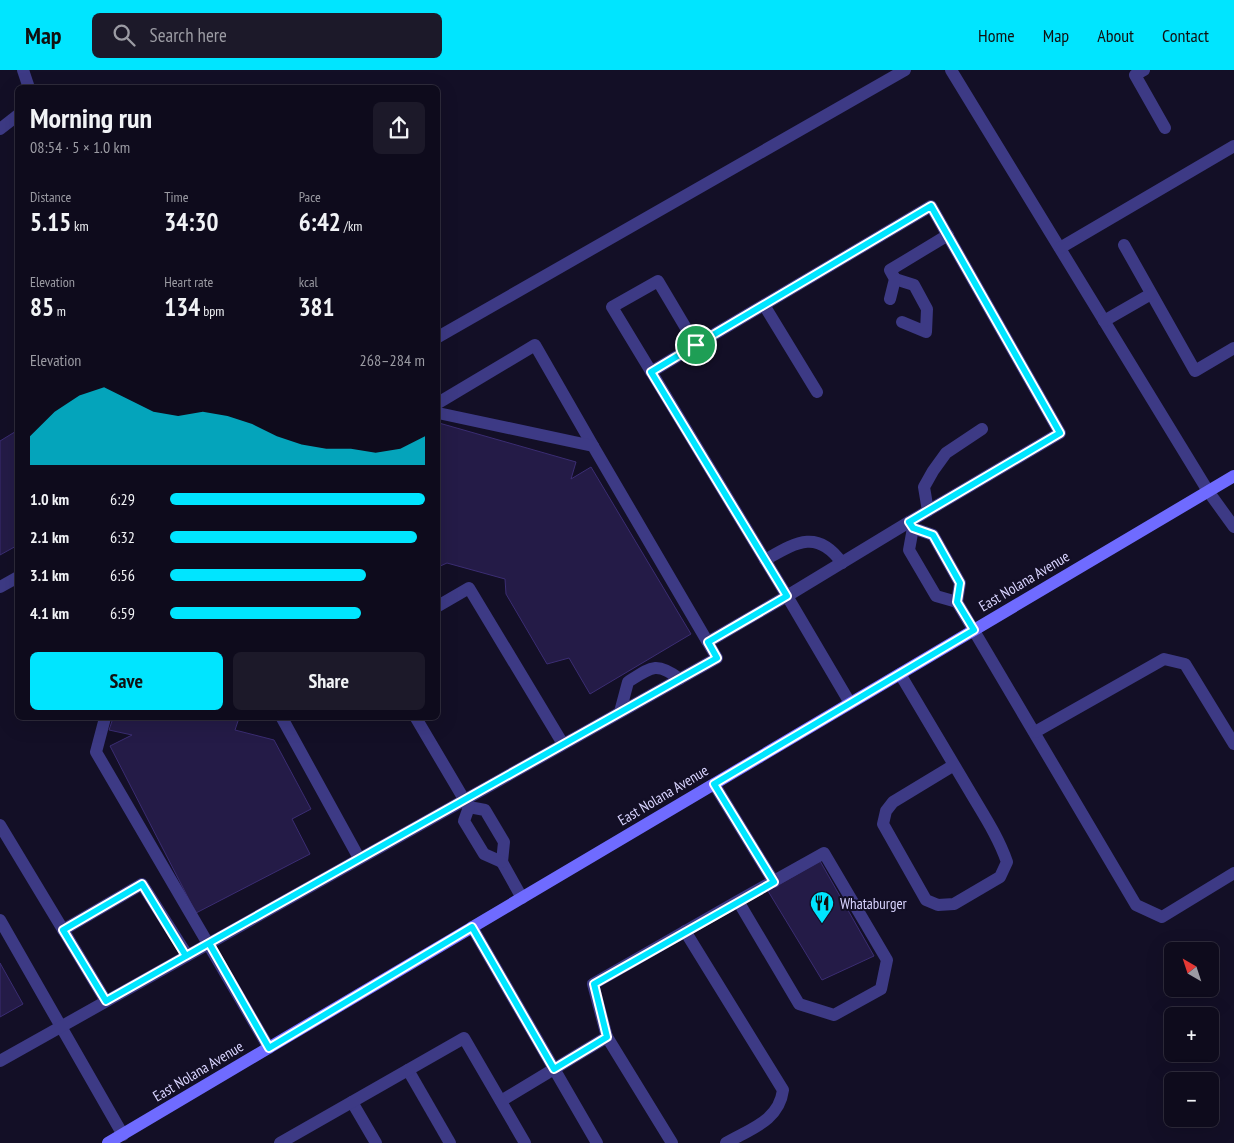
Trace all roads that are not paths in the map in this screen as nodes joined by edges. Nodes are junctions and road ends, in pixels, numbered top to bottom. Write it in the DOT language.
graph roads {
  1 [pos="23,70"];
  2 [pos="905,70"];
  3 [pos="951,70"];
  4 [pos="1144,70"];
  5 [pos="28,85"];
  6 [pos="15,117"];
  7 [pos="1165,128"];
  8 [pos="0,129"];
  9 [pos="1234,146"];
  10 [pos="948,235"];
  11 [pos="1124,245"];
  12 [pos="1060,248"];
  13 [pos="895,279"];
  14 [pos="1151,294"];
  15 [pos="890,299"];
  16 [pos="764,304"];
  17 [pos="1104,321"];
  18 [pos="902,322"];
  19 [pos="440,336"];
  20 [pos="696,345"];
  21 [pos="1234,348"];
  22 [pos="651,372"];
  23 [pos="817,392"];
  24 [pos="440,402"];
  25 [pos="440,413"];
  26 [pos="982,429"];
  27 [pos="593,446"];
  28 [pos="1234,476"];
  29 [pos="1208,491"];
  30 [pos="928,511"];
  31 [pos="911,525"];
  32 [pos="1234,527"];
  33 [pos="765,560"];
  34 [pos="842,563"];
  35 [pos="15,579"];
  36 [pos="0,587"];
  37 [pos="787,596"];
  38 [pos="957,602"];
  39 [pos="440,605"];
  40 [pos="974,630"];
  41 [pos="708,642"];
  42 [pos="900,674"];
  43 [pos="680,679"];
  44 [pos="850,703"];
  45 [pos="620,712"];
  46 [pos="104,720"];
  47 [pos="283,720"];
  48 [pos="417,720"];
  49 [pos="1035,732"];
  50 [pos="563,744"];
  51 [pos="1234,744"];
  52 [pos="954,765"];
  53 [pos="714,784"];
  54 [pos="467,803"];
  55 [pos="0,825"];
  56 [pos="359,858"];
  57 [pos="502,862"];
  58 [pos="1234,874"];
  59 [pos="774,882"];
  60 [pos="522,898"];
  61 [pos="738,901"];
  62 [pos="0,920"];
  63 [pos="472,927"];
  64 [pos="63,930"];
  65 [pos="685,931"];
  66 [pos="209,943"];
  67 [pos="186,956"];
  68 [pos="106,1001"];
  69 [pos="62,1026"];
  70 [pos="607,1037"];
  71 [pos="269,1048"];
  72 [pos="0,1060"];
  73 [pos="554,1069"];
  74 [pos="408,1070"];
  75 [pos="500,1101"];
  76 [pos="352,1102"];
  77 [pos="123,1134"];
  78 [pos="301,1138"];
  79 [pos="108,1143"];
  80 [pos="280,1143"];
  81 [pos="376,1143"];
  82 [pos="450,1143"];
  83 [pos="525,1143"];
  84 [pos="597,1143"];
  85 [pos="672,1143"];
  86 [pos="726,1143"];
  1 -- 5 [label="street"];
  2 -- 19 [label="street"];
  3 -- 12 [label="street"];
  4 -- 7 [label="street"];
  6 -- 8 [label="street"];
  9 -- 12 [label="street"];
  10 -- 13 [label="street"];
  10 -- 16 [label="street"];
  10 -- 30 [label="street"];
  11 -- 14 [label="street"];
  12 -- 17 [label="street"];
  13 -- 15 [label="street"];
  13 -- 18 [label="street"];
  14 -- 17 [label="street"];
  14 -- 21 [label="street"];
  16 -- 20 [label="street"];
  16 -- 23 [label="street"];
  17 -- 29 [label="street"];
  20 -- 22 [label="street"];
  20 -- 22 [label="street"];
  22 -- 33 [label="street"];
  24 -- 27 [label="street"];
  25 -- 27 [label="street"];
  26 -- 30 [label="street"];
  27 -- 41 [label="street"];
  28 -- 29 [label="main road, East Nolana Avenue"];
  29 -- 32 [label="street"];
  29 -- 40 [label="main road, East Nolana Avenue"];
  30 -- 31 [label="street"];
  31 -- 34 [label="street"];
  31 -- 38 [label="street"];
  31 -- 38 [label="street"];
  33 -- 34 [label="street"];
  33 -- 37 [label="street"];
  34 -- 37 [label="street"];
  35 -- 36 [label="street"];
  37 -- 41 [label="street"];
  37 -- 44 [label="street"];
  38 -- 40 [label="street"];
  39 -- 50 [label="street"];
  40 -- 42 [label="main road, East Nolana Avenue"];
  40 -- 49 [label="street"];
  41 -- 43 [label="street"];
  42 -- 44 [label="main road, East Nolana Avenue"];
  42 -- 52 [label="street"];
  43 -- 45 [label="street"];
  43 -- 45 [label="street"];
  44 -- 53 [label="main road, East Nolana Avenue"];
  45 -- 50 [label="street"];
  46 -- 66 [label="street"];
  47 -- 56 [label="street"];
  48 -- 54 [label="street"];
  49 -- 51 [label="street"];
  49 -- 58 [label="street"];
  50 -- 54 [label="street"];
  52 -- 52 [label="street"];
  53 -- 59 [label="street"];
  53 -- 60 [label="main road, East Nolana Avenue"];
  54 -- 56 [label="street"];
  54 -- 57 [label="street"];
  54 -- 57 [label="street"];
  55 -- 64 [label="street"];
  56 -- 66 [label="street"];
  57 -- 60 [label="street"];
  59 -- 61 [label="street"];
  59 -- 61 [label="street"];
  60 -- 63 [label="main road, East Nolana Avenue"];
  61 -- 65 [label="street"];
  62 -- 69 [label="street"];
  63 -- 71 [label="main road, East Nolana Avenue"];
  63 -- 73 [label="street"];
  64 -- 67 [label="street"];
  64 -- 68 [label="street"];
  65 -- 70 [label="street"];
  65 -- 86 [label="street"];
  66 -- 67 [label="street"];
  66 -- 71 [label="street"];
  67 -- 68 [label="street"];
  68 -- 69 [label="street"];
  69 -- 72 [label="street"];
  69 -- 77 [label="street"];
  70 -- 73 [label="street"];
  70 -- 85 [label="street"];
  71 -- 77 [label="main road, East Nolana Avenue"];
  73 -- 75 [label="street"];
  73 -- 84 [label="street"];
  74 -- 75 [label="street"];
  74 -- 76 [label="street"];
  74 -- 82 [label="street"];
  75 -- 83 [label="street"];
  76 -- 78 [label="street"];
  76 -- 81 [label="street"];
  77 -- 79 [label="main road, East Nolana Avenue"];
  78 -- 80 [label="street"];
}
